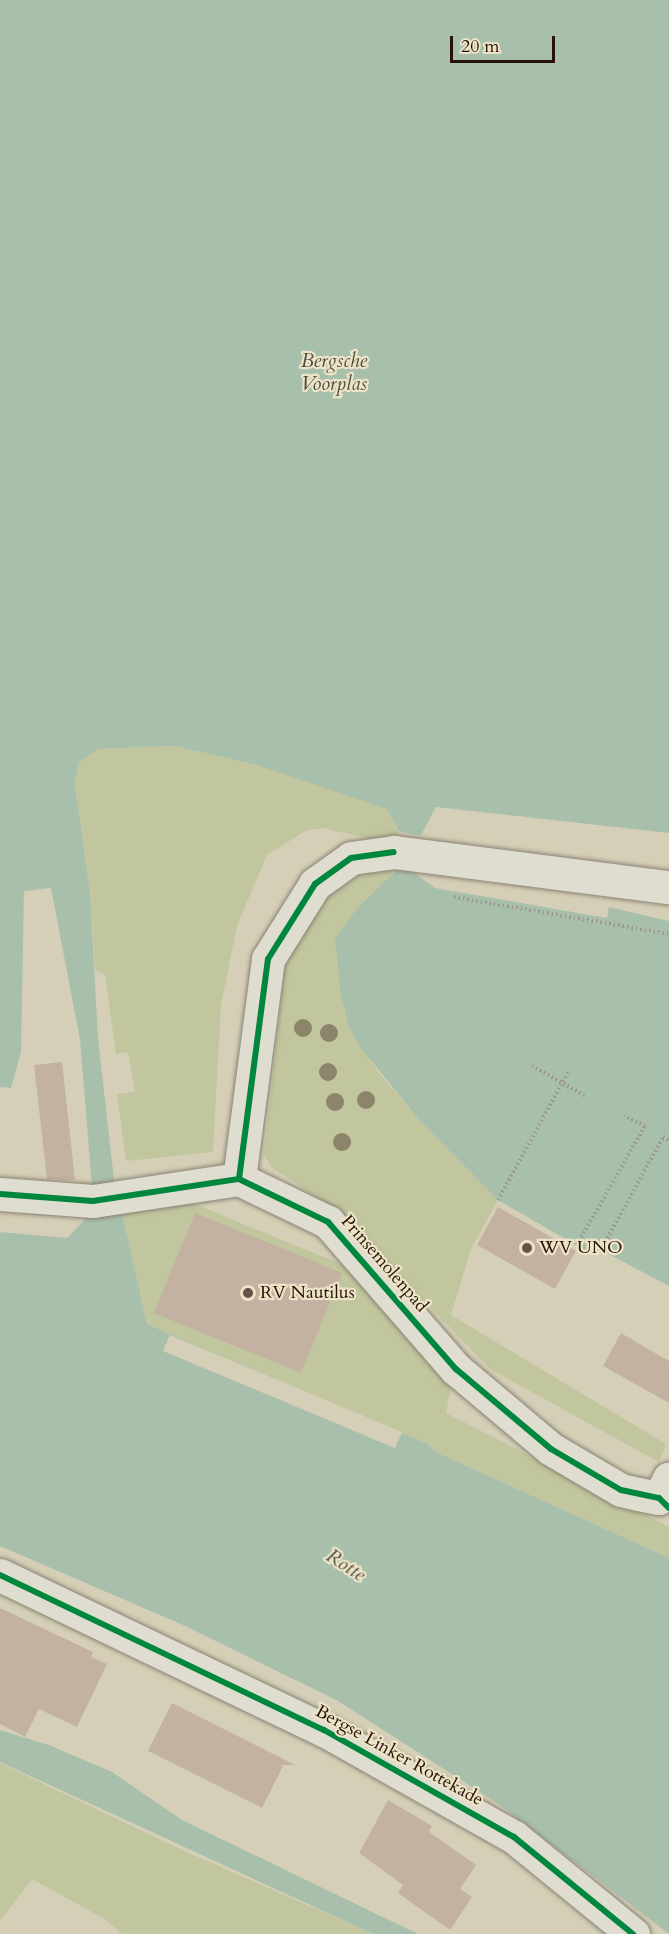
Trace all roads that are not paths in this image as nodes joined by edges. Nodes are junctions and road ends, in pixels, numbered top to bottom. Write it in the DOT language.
graph roads {
  1 [pos="669,886"];
  2 [pos="239,1179"];
  3 [pos="0,1194"];
  4 [pos="664,1488"];
  5 [pos="0,1575"];
  6 [pos="633,1934"];
  1 -- 2 [label="street"];
  2 -- 3 [label="street"];
  2 -- 4 [label="street, Prinsemolenpad"];
  5 -- 6 [label="street, Bergse Linker Rottekade"];
}
